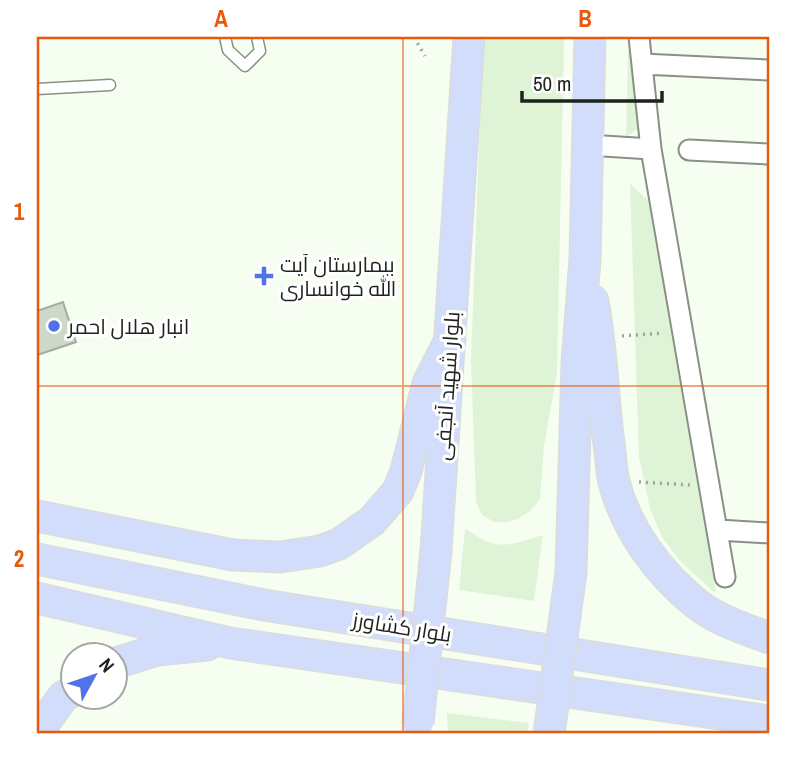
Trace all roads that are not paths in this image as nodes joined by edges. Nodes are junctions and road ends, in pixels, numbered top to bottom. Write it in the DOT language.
graph roads {
  1 [pos="225,37"];
  2 [pos="257,37"];
  3 [pos="469,37"];
  4 [pos="590,37"];
  5 [pos="639,37"];
  6 [pos="642,64"];
  7 [pos="769,70"];
  8 [pos="110,85"];
  9 [pos="37,89"];
  10 [pos="588,145"];
  11 [pos="651,149"];
  12 [pos="689,150"];
  13 [pos="769,154"];
  14 [pos="585,259"];
  15 [pos="450,340"];
  16 [pos="37,516"];
  17 [pos="718,530"];
  18 [pos="769,533"];
  19 [pos="37,559"];
  20 [pos="725,577"];
  21 [pos="37,598"];
  22 [pos="769,638"];
  23 [pos="230,643"];
  24 [pos="130,657"];
  25 [pos="769,685"];
  26 [pos="60,702"];
  27 [pos="765,722"];
  28 [pos="417,728"];
  29 [pos="37,733"];
  30 [pos="549,734"];
  1 -- 2 [label="lane"];
  3 -- 15 [label="main road, بلوار شهید آنجفی"];
  4 -- 10 [label="main road"];
  5 -- 6 [label="street"];
  6 -- 7 [label="street"];
  6 -- 11 [label="street"];
  8 -- 9 [label="lane"];
  10 -- 11 [label="street"];
  10 -- 14 [label="main road"];
  11 -- 17 [label="street"];
  12 -- 13 [label="street"];
  14 -- 22 [label="main road"];
  14 -- 30 [label="main road, bridge"];
  15 -- 16 [label="main road"];
  15 -- 28 [label="main road, بلوار شهید آنجفی, bridge"];
  17 -- 18 [label="street"];
  17 -- 20 [label="street"];
  19 -- 25 [label="main road, بلوار کشاورز"];
  21 -- 23 [label="main road, بلوار کشاورز"];
  23 -- 24 [label="main road"];
  23 -- 27 [label="main road, بلوار کشاورز"];
  26 -- 29 [label="main road"];
}
